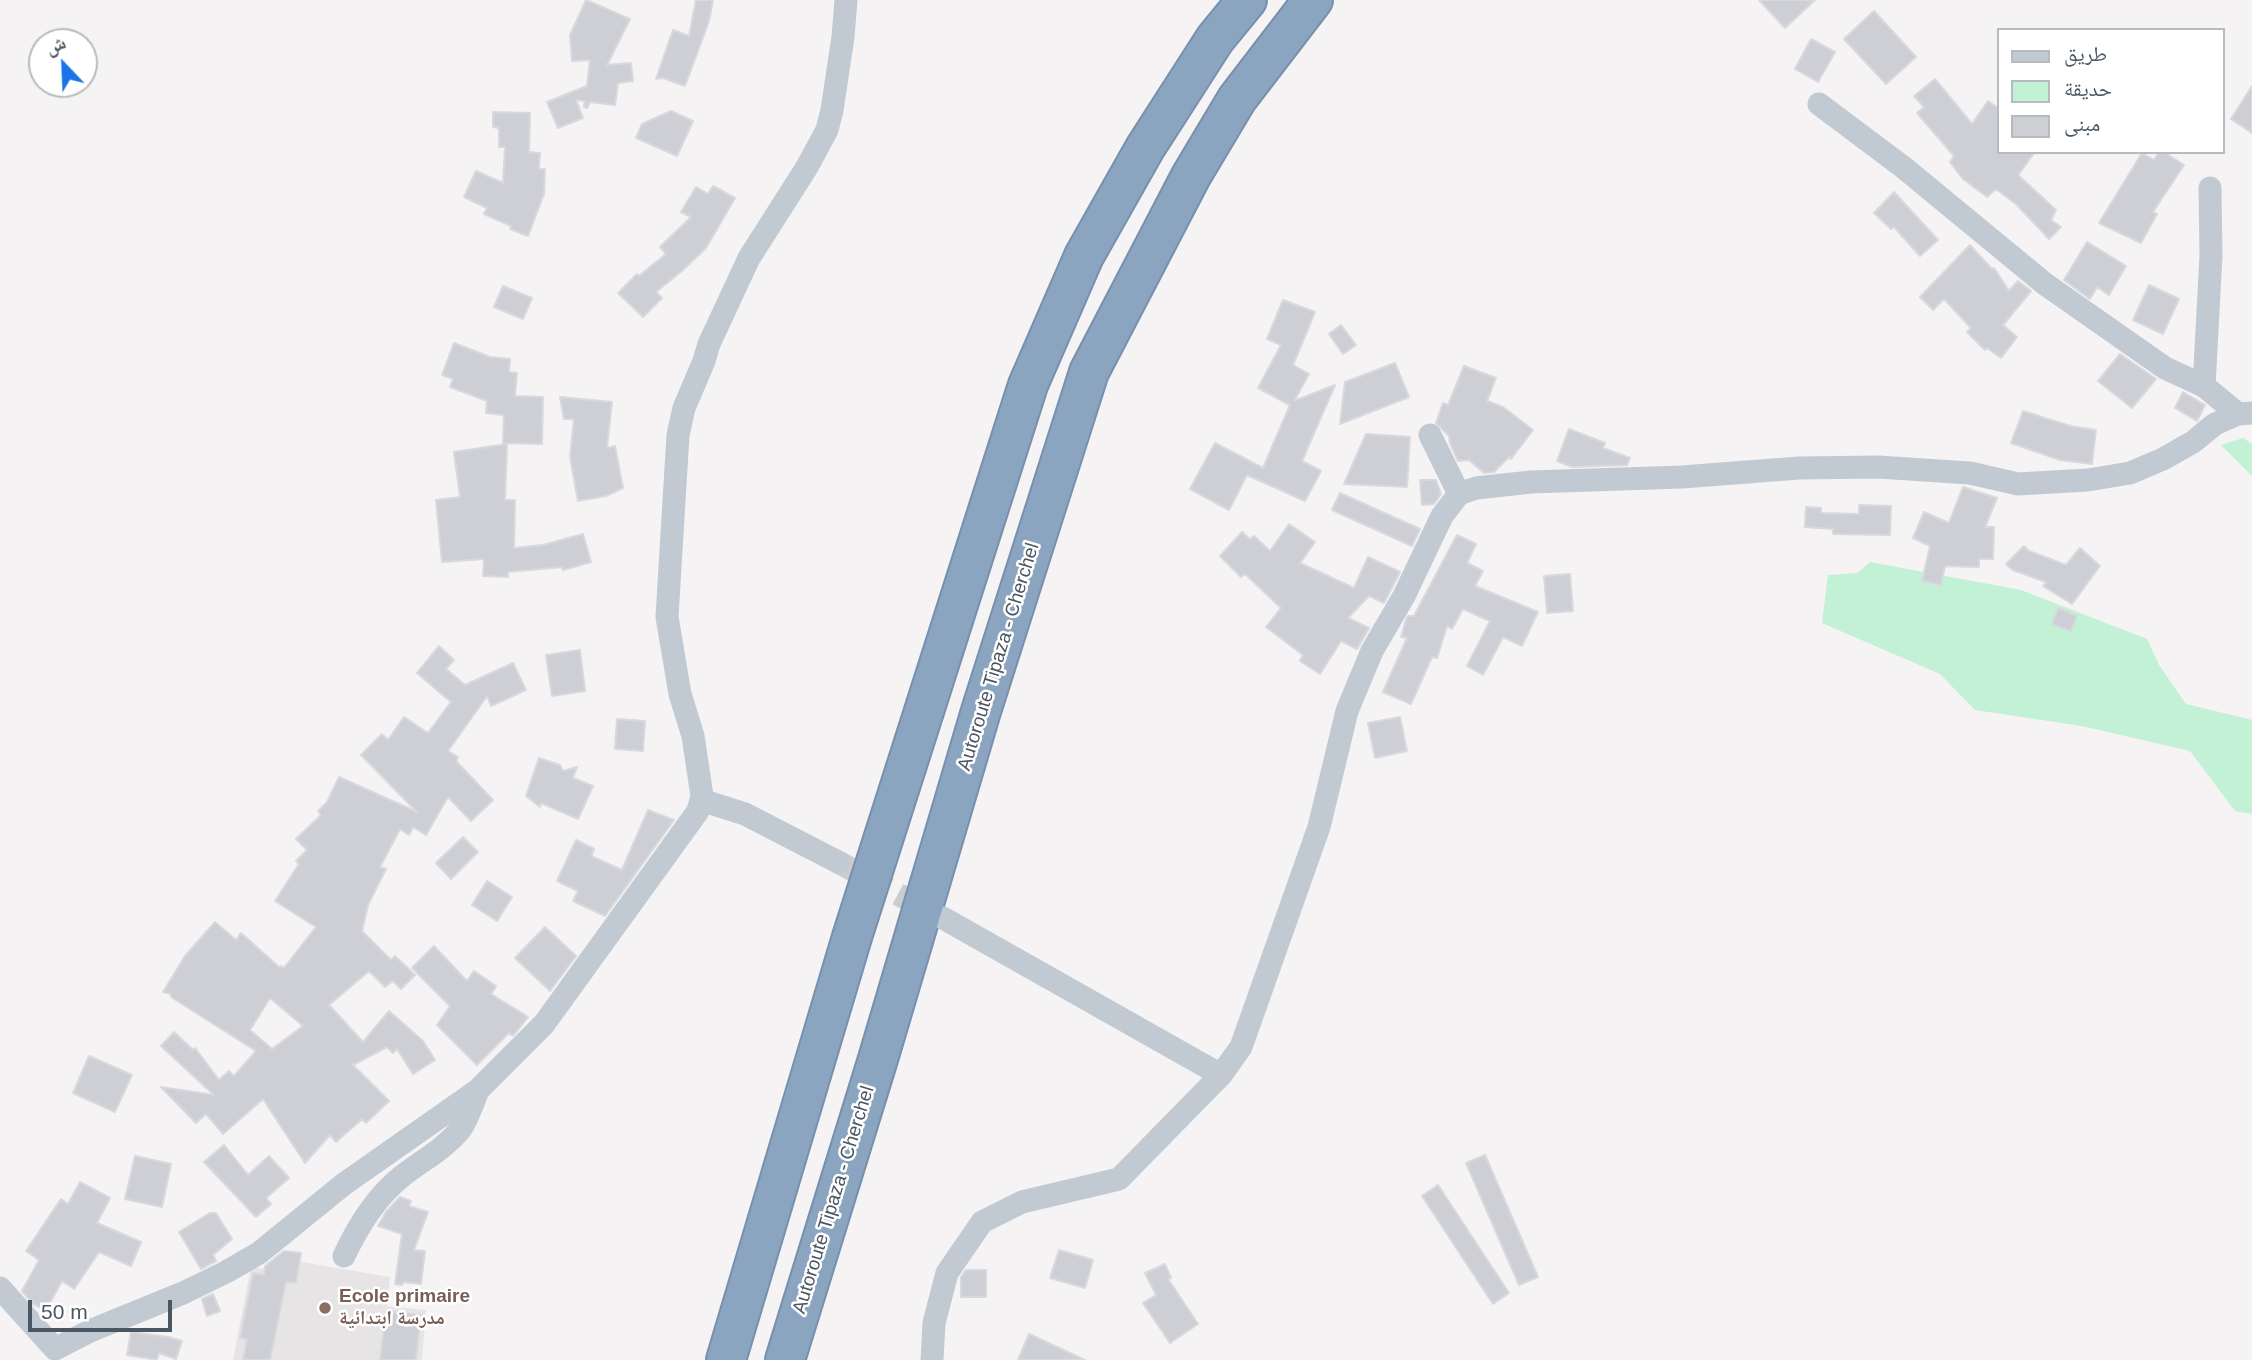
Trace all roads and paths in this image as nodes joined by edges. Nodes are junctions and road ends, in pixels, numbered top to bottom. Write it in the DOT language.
graph roads {
  1 [pos="846,0"];
  2 [pos="1247,0"];
  3 [pos="1313,0"];
  4 [pos="1819,104"];
  5 [pos="2210,188"];
  6 [pos="2204,386"];
  7 [pos="2245,414"];
  8 [pos="1430,435"];
  9 [pos="1459,494"];
  10 [pos="701,800"];
  11 [pos="838,862"];
  12 [pos="943,918"];
  13 [pos="1221,1075"];
  14 [pos="478,1090"];
  15 [pos="344,1256"];
  16 [pos="0,1288"];
  17 [pos="55,1355"];
  18 [pos="726,1360"];
  19 [pos="785,1360"];
  20 [pos="932,1360"];
  1 -- 10 [label="street"];
  2 -- 18 [label="highway"];
  3 -- 19 [label="highway, Autoroute Tipaza - Cherchel"];
  4 -- 6 [label="street"];
  5 -- 6 [label="street"];
  6 -- 7 [label="street"];
  7 -- 9 [label="street"];
  8 -- 9 [label="street"];
  9 -- 13 [label="street"];
  10 -- 11 [label="street"];
  10 -- 14 [label="street"];
  12 -- 13 [label="street"];
  13 -- 20 [label="street"];
  14 -- 15 [label="street"];
  14 -- 17 [label="street"];
  16 -- 17 [label="street"];
}
